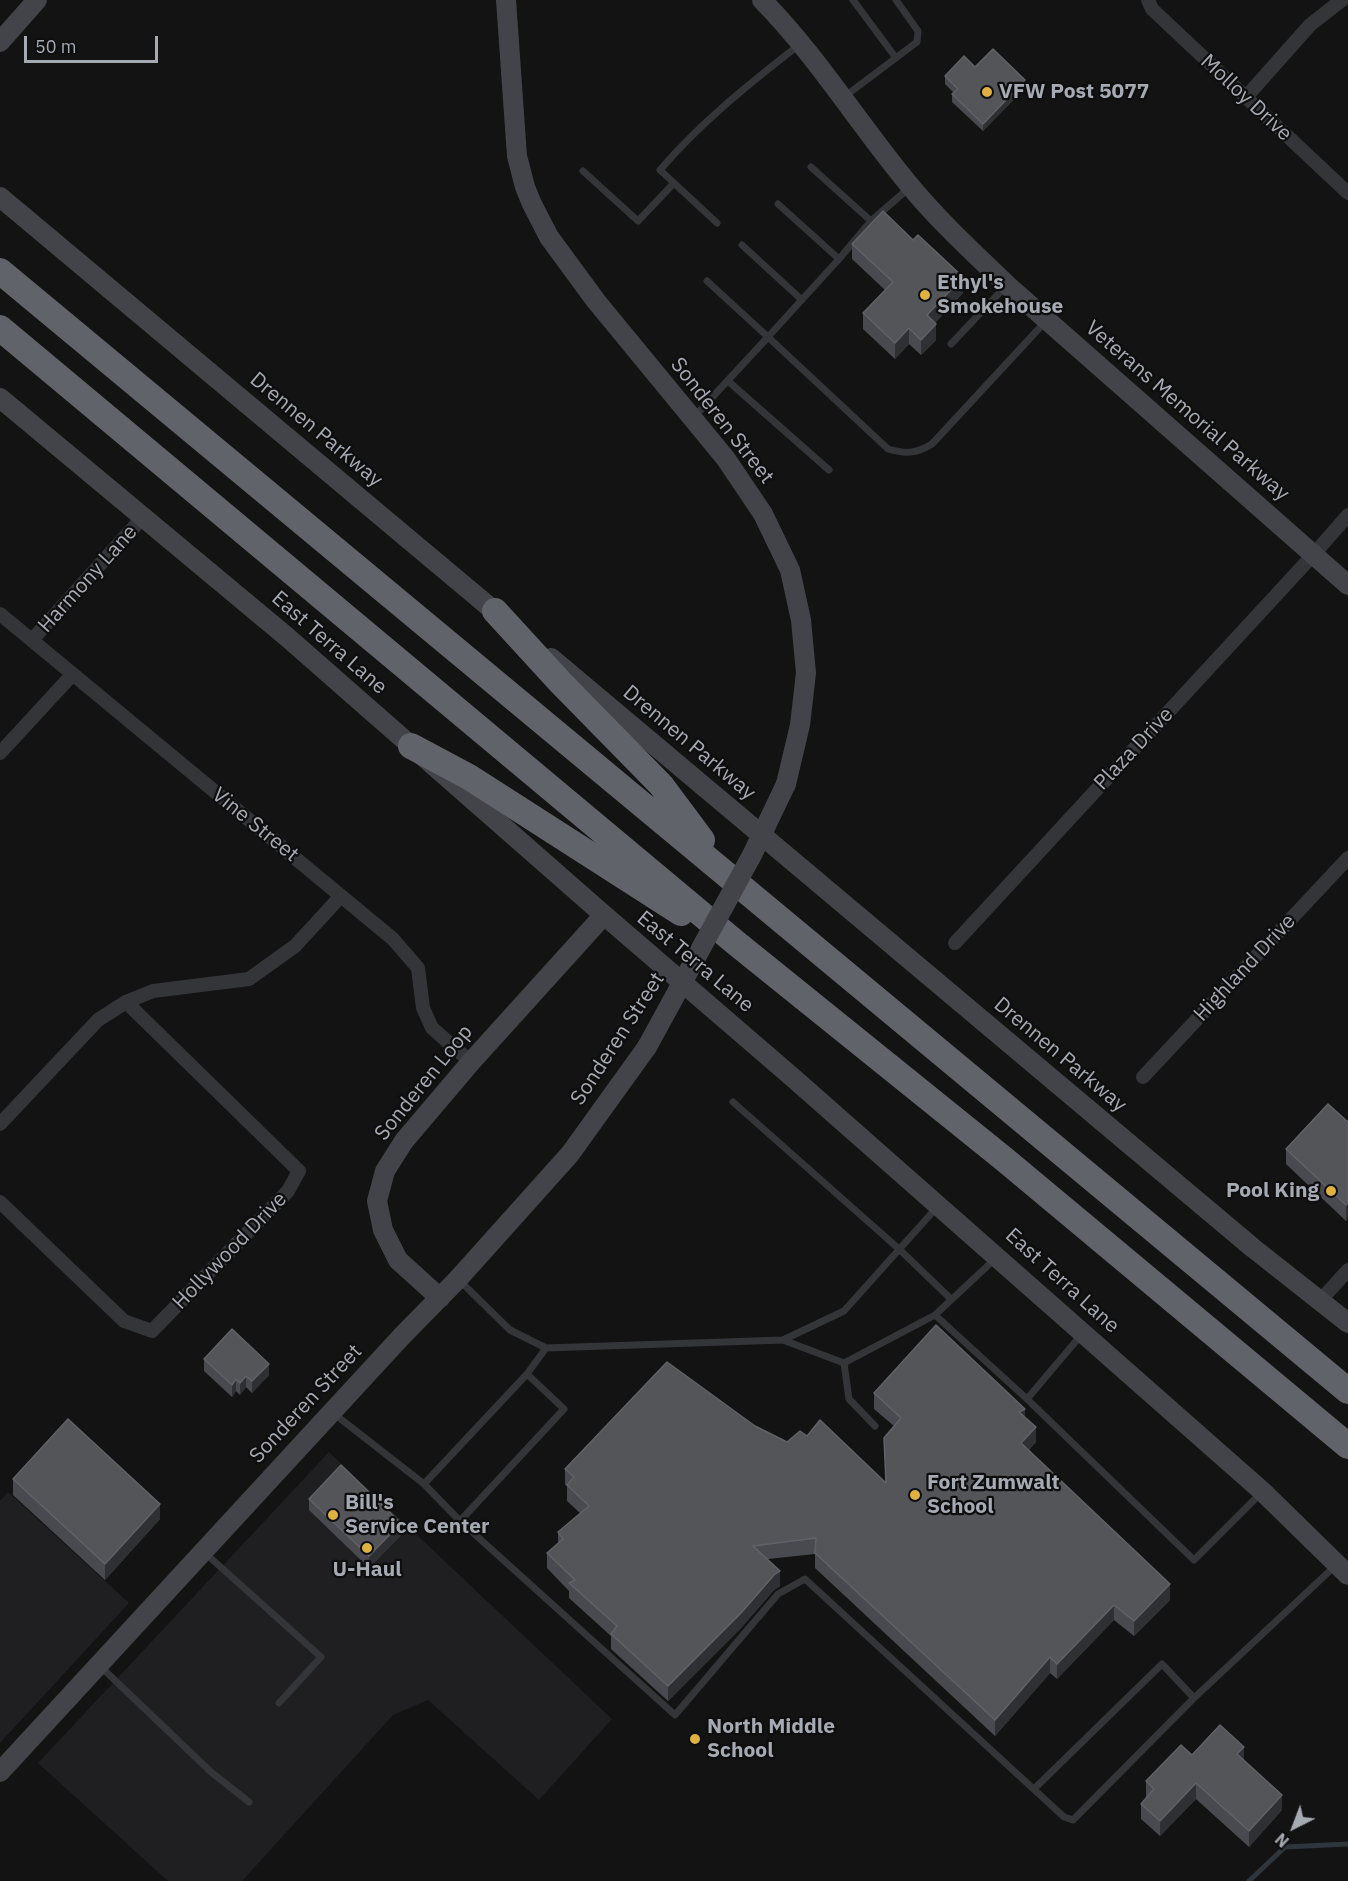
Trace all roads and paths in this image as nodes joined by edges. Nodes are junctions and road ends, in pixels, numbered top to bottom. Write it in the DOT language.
graph roads {
  1 [pos="37,0"];
  2 [pos="506,0"];
  3 [pos="762,0"];
  4 [pos="853,0"];
  5 [pos="896,0"];
  6 [pos="1148,0"];
  7 [pos="1342,0"];
  8 [pos="0,42"];
  9 [pos="801,44"];
  10 [pos="896,58"];
  11 [pos="1246,97"];
  12 [pos="842,99"];
  13 [pos="811,167"];
  14 [pos="583,171"];
  15 [pos="674,183"];
  16 [pos="910,186"];
  17 [pos="1348,193"];
  18 [pos="0,197"];
  19 [pos="778,204"];
  20 [pos="871,221"];
  21 [pos="717,223"];
  22 [pos="742,245"];
  23 [pos="839,259"];
  24 [pos="0,271"];
  25 [pos="707,281"];
  26 [pos="1007,285"];
  27 [pos="802,300"];
  28 [pos="1047,320"];
  29 [pos="0,327"];
  30 [pos="768,338"];
  31 [pos="951,344"];
  32 [pos="728,381"];
  33 [pos="0,398"];
  34 [pos="693,419"];
  35 [pos="830,470"];
  36 [pos="1348,515"];
  37 [pos="143,517"];
  38 [pos="1314,554"];
  39 [pos="1348,585"];
  40 [pos="495,611"];
  41 [pos="0,614"];
  42 [pos="32,640"];
  43 [pos="72,675"];
  44 [pos="411,746"];
  45 [pos="0,753"];
  46 [pos="1348,858"];
  47 [pos="727,874"];
  48 [pos="341,896"];
  49 [pos="604,915"];
  50 [pos="736,943"];
  51 [pos="955,943"];
  52 [pos="126,1002"];
  53 [pos="471,1062"];
  54 [pos="1143,1077"];
  55 [pos="733,1102"];
  56 [pos="0,1124"];
  57 [pos="0,1202"];
  58 [pos="939,1205"];
  59 [pos="898,1249"];
  60 [pos="998,1256"];
  61 [pos="1348,1270"];
  62 [pos="458,1279"];
  63 [pos="440,1298"];
  64 [pos="951,1299"];
  65 [pos="1320,1301"];
  66 [pos="935,1315"];
  67 [pos="1348,1323"];
  68 [pos="1084,1332"];
  69 [pos="783,1340"];
  70 [pos="546,1348"];
  71 [pos="844,1363"];
  72 [pos="527,1374"];
  73 [pos="1348,1391"];
  74 [pos="1027,1399"];
  75 [pos="331,1412"];
  76 [pos="875,1426"];
  77 [pos="1348,1446"];
  78 [pos="424,1484"];
  79 [pos="1262,1491"];
  80 [pos="460,1521"];
  81 [pos="204,1551"];
  82 [pos="1342,1570"];
  83 [pos="99,1665"];
  84 [pos="1194,1698"];
  85 [pos="279,1703"];
  86 [pos="0,1772"];
  87 [pos="1035,1789"];
  88 [pos="249,1802"];
  1 -- 8 [label="street"];
  2 -- 34 [label="street, Sonderen Street"];
  3 -- 9 [label="street, Veterans Memorial Parkway"];
  4 -- 10 [label="lane"];
  5 -- 10 [label="lane"];
  6 -- 11 [label="street, Molloy Drive"];
  7 -- 11 [label="street"];
  9 -- 12 [label="street, Veterans Memorial Parkway"];
  9 -- 15 [label="lane"];
  10 -- 12 [label="lane"];
  11 -- 17 [label="street, Molloy Drive"];
  12 -- 16 [label="street, Veterans Memorial Parkway"];
  13 -- 20 [label="lane"];
  14 -- 15 [label="lane"];
  15 -- 21 [label="lane"];
  16 -- 20 [label="lane"];
  16 -- 26 [label="street, Veterans Memorial Parkway"];
  18 -- 40 [label="street, Drennen Parkway"];
  19 -- 23 [label="lane"];
  20 -- 23 [label="lane"];
  22 -- 27 [label="lane"];
  23 -- 27 [label="lane"];
  24 -- 47 [label="highway"];
  25 -- 30 [label="lane"];
  26 -- 28 [label="street, Veterans Memorial Parkway"];
  26 -- 31 [label="lane"];
  27 -- 30 [label="lane"];
  28 -- 30 [label="lane"];
  28 -- 38 [label="street, Veterans Memorial Parkway"];
  29 -- 50 [label="highway"];
  30 -- 32 [label="lane"];
  32 -- 34 [label="lane"];
  32 -- 35 [label="lane"];
  33 -- 37 [label="street, East Terra Lane"];
  34 -- 62 [label="street, Sonderen Street, bridge"];
  36 -- 38 [label="street"];
  37 -- 42 [label="street, Harmony Lane"];
  37 -- 44 [label="street, East Terra Lane"];
  38 -- 39 [label="street, Veterans Memorial Parkway"];
  38 -- 51 [label="street, Plaza Drive"];
  40 -- 47 [label="highway"];
  40 -- 65 [label="street, Drennen Parkway"];
  41 -- 42 [label="street, Vine Street"];
  42 -- 43 [label="street, Vine Street"];
  43 -- 45 [label="street"];
  43 -- 48 [label="street, Vine Street"];
  44 -- 49 [label="street, East Terra Lane"];
  44 -- 50 [label="highway"];
  46 -- 54 [label="street, Highland Drive"];
  47 -- 73 [label="highway"];
  48 -- 52 [label="street"];
  48 -- 53 [label="street, Vine Street"];
  49 -- 53 [label="street, Sonderen Loop"];
  49 -- 58 [label="street, East Terra Lane"];
  50 -- 77 [label="highway"];
  52 -- 56 [label="street"];
  52 -- 57 [label="street, Hollywood Drive"];
  53 -- 63 [label="street, Sonderen Loop"];
  55 -- 59 [label="lane"];
  58 -- 59 [label="lane"];
  58 -- 60 [label="street, East Terra Lane"];
  59 -- 64 [label="lane"];
  59 -- 69 [label="lane"];
  60 -- 64 [label="lane"];
  60 -- 68 [label="street, East Terra Lane"];
  61 -- 65 [label="street"];
  62 -- 63 [label="street, Sonderen Street"];
  62 -- 70 [label="lane"];
  63 -- 75 [label="street, Sonderen Street"];
  64 -- 66 [label="lane"];
  65 -- 67 [label="street, Drennen Parkway"];
  66 -- 71 [label="lane"];
  66 -- 74 [label="lane"];
  68 -- 74 [label="lane"];
  68 -- 79 [label="street, East Terra Lane"];
  69 -- 70 [label="lane"];
  69 -- 71 [label="lane"];
  70 -- 72 [label="lane"];
  71 -- 76 [label="lane"];
  72 -- 78 [label="lane"];
  72 -- 80 [label="lane"];
  74 -- 79 [label="lane"];
  75 -- 78 [label="lane"];
  75 -- 81 [label="street, Sonderen Street"];
  78 -- 80 [label="lane"];
  79 -- 82 [label="street, East Terra Lane"];
  80 -- 87 [label="lane"];
  81 -- 83 [label="street, Sonderen Street"];
  81 -- 85 [label="lane"];
  82 -- 84 [label="lane"];
  83 -- 86 [label="street, Sonderen Street"];
  83 -- 88 [label="lane"];
  84 -- 87 [label="lane"];
  84 -- 87 [label="lane"];
}
